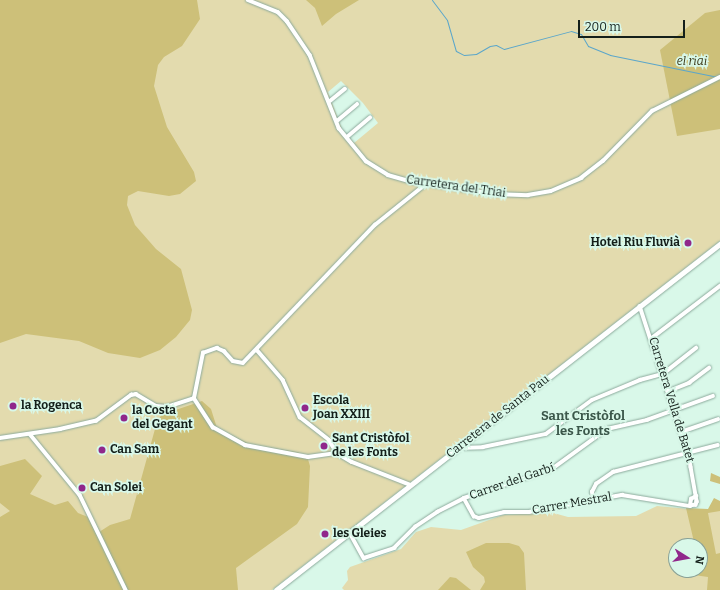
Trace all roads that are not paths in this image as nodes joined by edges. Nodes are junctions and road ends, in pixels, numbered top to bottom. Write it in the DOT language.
graph roads {
  1 [pos="248,0"];
  2 [pos="720,77"];
  3 [pos="345,89"];
  4 [pos="330,101"];
  5 [pos="357,104"];
  6 [pos="370,118"];
  7 [pos="337,121"];
  8 [pos="347,137"];
  9 [pos="427,183"];
  10 [pos="720,244"];
  11 [pos="720,286"];
  12 [pos="640,306"];
  13 [pos="652,338"];
  14 [pos="696,348"];
  15 [pos="257,350"];
  16 [pos="709,368"];
  17 [pos="663,374"];
  18 [pos="669,391"];
  19 [pos="713,396"];
  20 [pos="194,398"];
  21 [pos="675,411"];
  22 [pos="718,419"];
  23 [pos="681,432"];
  24 [pos="30,434"];
  25 [pos="0,438"];
  26 [pos="718,445"];
  27 [pos="459,448"];
  28 [pos="337,453"];
  29 [pos="688,455"];
  30 [pos="411,485"];
  31 [pos="696,496"];
  32 [pos="464,498"];
  33 [pos="593,500"];
  34 [pos="690,506"];
  35 [pos="350,533"];
  36 [pos="126,590"];
  37 [pos="276,590"];
  1 -- 4 [label="street, Carretera del Triai"];
  2 -- 9 [label="street, Carretera del Triai"];
  3 -- 4 [label="street"];
  4 -- 7 [label="street, Carretera del Triai"];
  5 -- 7 [label="street"];
  6 -- 8 [label="street"];
  7 -- 8 [label="street, Carretera del Triai"];
  8 -- 9 [label="street, Carretera del Triai"];
  9 -- 15 [label="street"];
  10 -- 12 [label="main road, Carretera de Santa Pau"];
  11 -- 13 [label="street"];
  12 -- 13 [label="street, Carretera Vella de Batet"];
  12 -- 27 [label="main road, Carretera de Santa Pau"];
  13 -- 17 [label="street, Carretera Vella de Batet"];
  14 -- 17 [label="street"];
  15 -- 20 [label="street"];
  15 -- 28 [label="street"];
  16 -- 18 [label="street"];
  17 -- 18 [label="street, Carretera Vella de Batet"];
  17 -- 27 [label="street"];
  18 -- 21 [label="street, Carretera Vella de Batet"];
  19 -- 21 [label="street, Carrer del Garbí"];
  20 -- 24 [label="street"];
  20 -- 28 [label="street"];
  21 -- 23 [label="street, Carretera Vella de Batet"];
  21 -- 32 [label="street, Carrer del Garbí"];
  22 -- 23 [label="street"];
  23 -- 29 [label="street, Carretera Vella de Batet"];
  24 -- 25 [label="street"];
  24 -- 36 [label="street"];
  26 -- 29 [label="street"];
  27 -- 30 [label="main road, Carretera de Santa Pau"];
  28 -- 30 [label="street"];
  29 -- 31 [label="street, Carretera Vella de Batet"];
  29 -- 33 [label="street"];
  30 -- 35 [label="main road, Carretera de Santa Pau"];
  31 -- 34 [label="street"];
  31 -- 34 [label="street"];
  32 -- 33 [label="street, Carrer Mestral"];
  32 -- 35 [label="street, Carrer del Garbí"];
  33 -- 34 [label="street, Carrer Mestral"];
  35 -- 37 [label="main road, Carretera de Santa Pau"];
}
